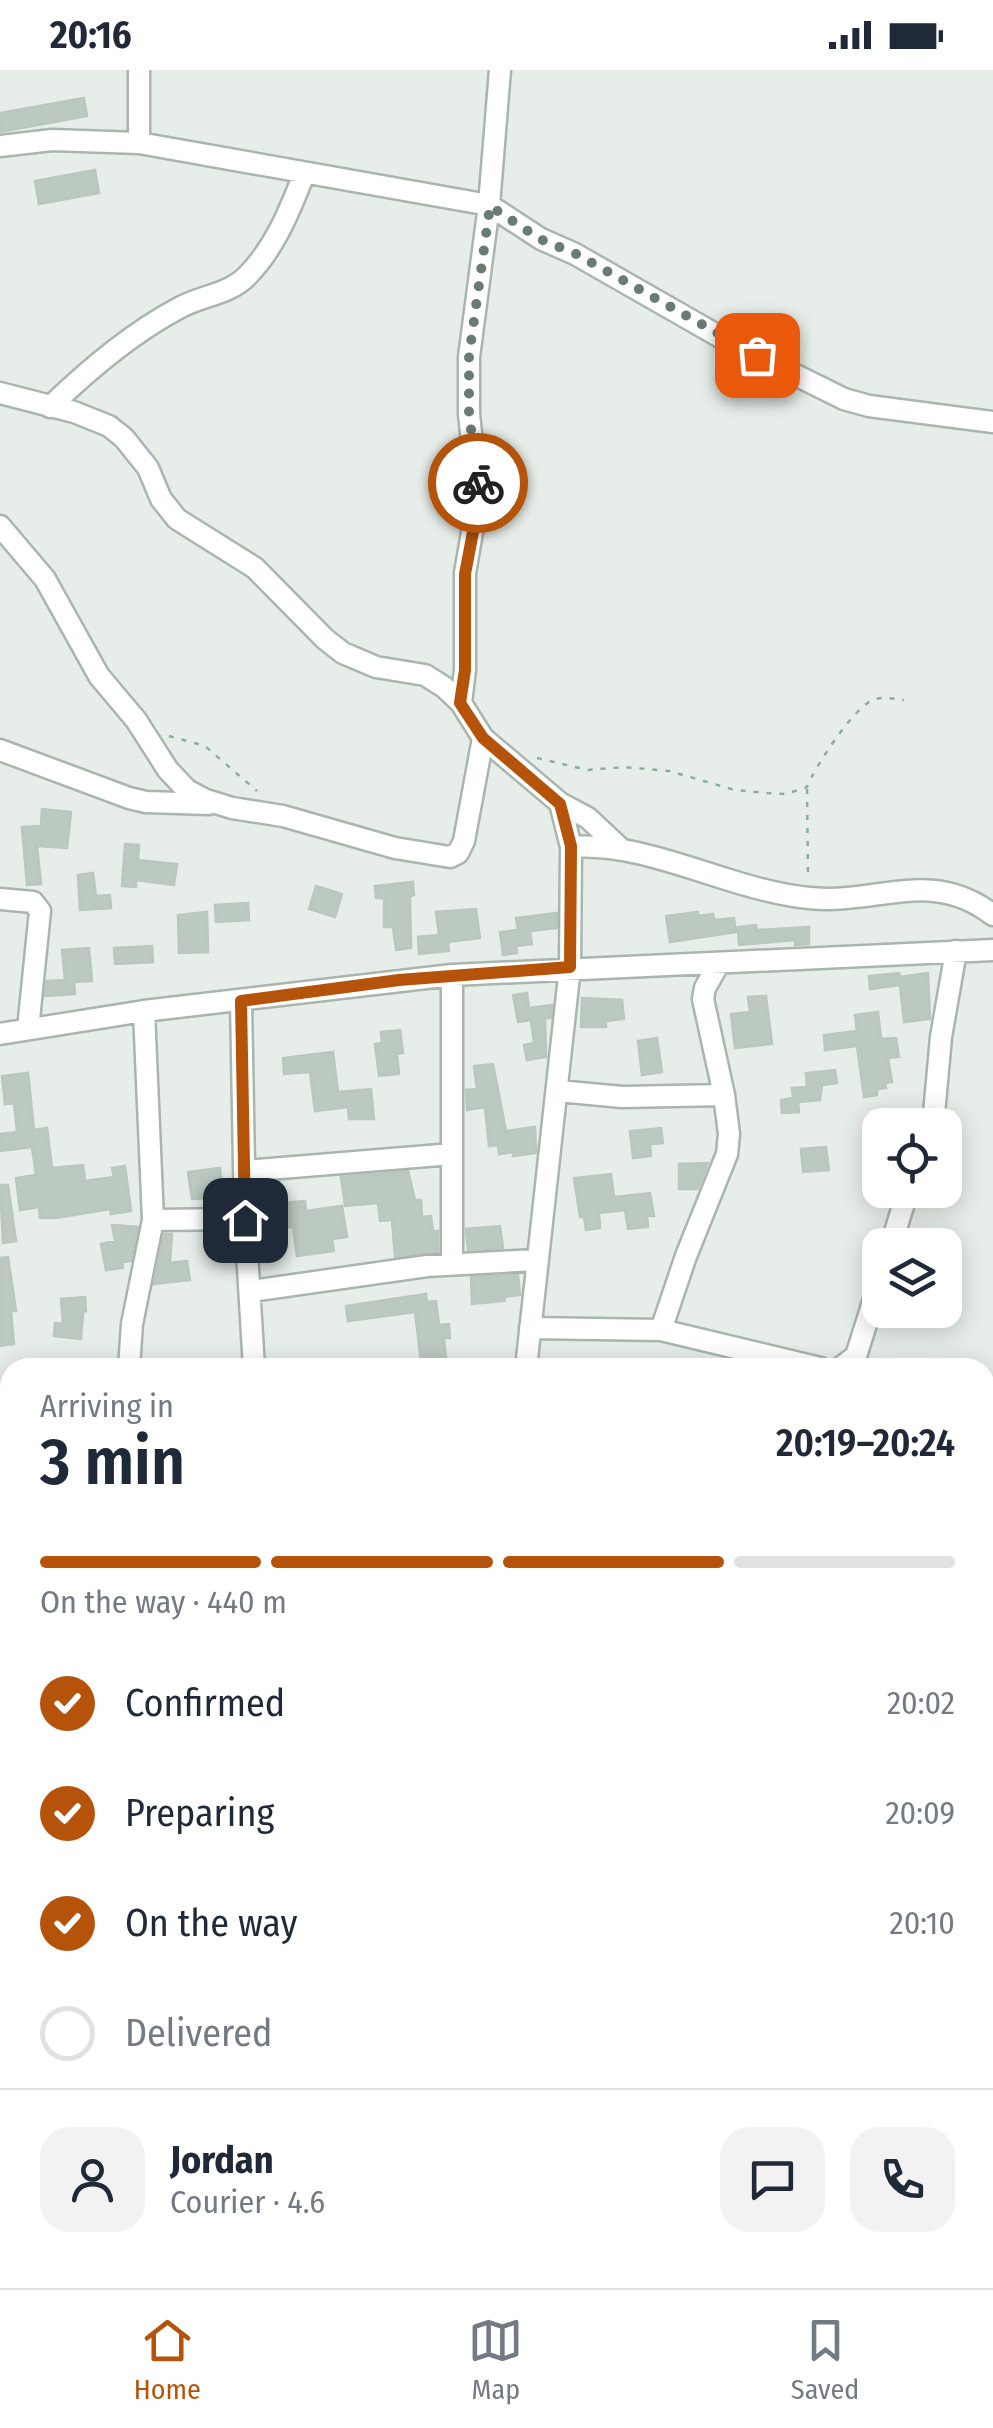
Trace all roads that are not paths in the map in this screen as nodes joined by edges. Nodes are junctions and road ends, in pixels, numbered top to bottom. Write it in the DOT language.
graph roads {
  1 [pos="138,70"];
  2 [pos="500,70"];
  3 [pos="139,144"];
  4 [pos="0,146"];
  5 [pos="304,174"];
  6 [pos="490,206"];
  7 [pos="0,393"];
  8 [pos="50,406"];
  9 [pos="993,422"];
  10 [pos="0,526"];
  11 [pos="460,703"];
  12 [pos="483,738"];
  13 [pos="0,750"];
  14 [pos="217,803"];
  15 [pos="560,804"];
  16 [pos="571,846"];
  17 [pos="620,848"];
  18 [pos="0,899"];
  19 [pos="993,915"];
  20 [pos="993,950"];
  21 [pos="956,952"];
  22 [pos="718,963"];
  23 [pos="570,967"];
  24 [pos="452,975"];
  25 [pos="241,1001"];
  26 [pos="144,1011"];
  27 [pos="28,1030"];
  28 [pos="0,1034"];
  29 [pos="558,1091"];
  30 [pos="724,1096"];
  31 [pos="935,1108"];
  32 [pos="452,1154"];
  33 [pos="244,1171"];
  34 [pos="153,1220"];
  35 [pos="245,1220"];
  36 [pos="535,1260"];
  37 [pos="452,1264"];
  38 [pos="251,1291"];
  39 [pos="530,1328"];
  40 [pos="865,1328"];
  41 [pos="662,1330"];
  42 [pos="129,1358"];
  43 [pos="254,1358"];
  44 [pos="527,1358"];
  45 [pos="778,1358"];
  46 [pos="853,1358"];
  1 -- 3 [label="street"];
  2 -- 6 [label="street"];
  3 -- 4 [label="street"];
  3 -- 5 [label="street"];
  5 -- 6 [label="street"];
  5 -- 8 [label="street"];
  6 -- 9 [label="street"];
  6 -- 11 [label="street"];
  7 -- 8 [label="street"];
  8 -- 11 [label="street"];
  10 -- 14 [label="street"];
  11 -- 12 [label="street"];
  12 -- 14 [label="street"];
  12 -- 15 [label="street"];
  13 -- 14 [label="street"];
  15 -- 16 [label="street"];
  15 -- 17 [label="street"];
  16 -- 17 [label="street"];
  16 -- 23 [label="street"];
  17 -- 19 [label="street"];
  18 -- 27 [label="street"];
  20 -- 21 [label="street"];
  21 -- 22 [label="street"];
  21 -- 31 [label="street"];
  22 -- 23 [label="street"];
  22 -- 30 [label="street"];
  23 -- 24 [label="street"];
  23 -- 29 [label="street"];
  24 -- 25 [label="street"];
  24 -- 32 [label="street"];
  25 -- 26 [label="street"];
  25 -- 33 [label="street"];
  26 -- 27 [label="street"];
  26 -- 34 [label="street"];
  27 -- 28 [label="street"];
  29 -- 30 [label="street"];
  29 -- 36 [label="street"];
  30 -- 41 [label="street"];
  32 -- 33 [label="street"];
  32 -- 37 [label="street"];
  33 -- 35 [label="street"];
  34 -- 35 [label="street"];
  34 -- 42 [label="street"];
  35 -- 38 [label="street"];
  36 -- 37 [label="street"];
  36 -- 39 [label="street"];
  37 -- 38 [label="street"];
  38 -- 43 [label="street"];
  39 -- 41 [label="street"];
  39 -- 44 [label="street"];
  40 -- 46 [label="street"];
  41 -- 45 [label="street"];
}
